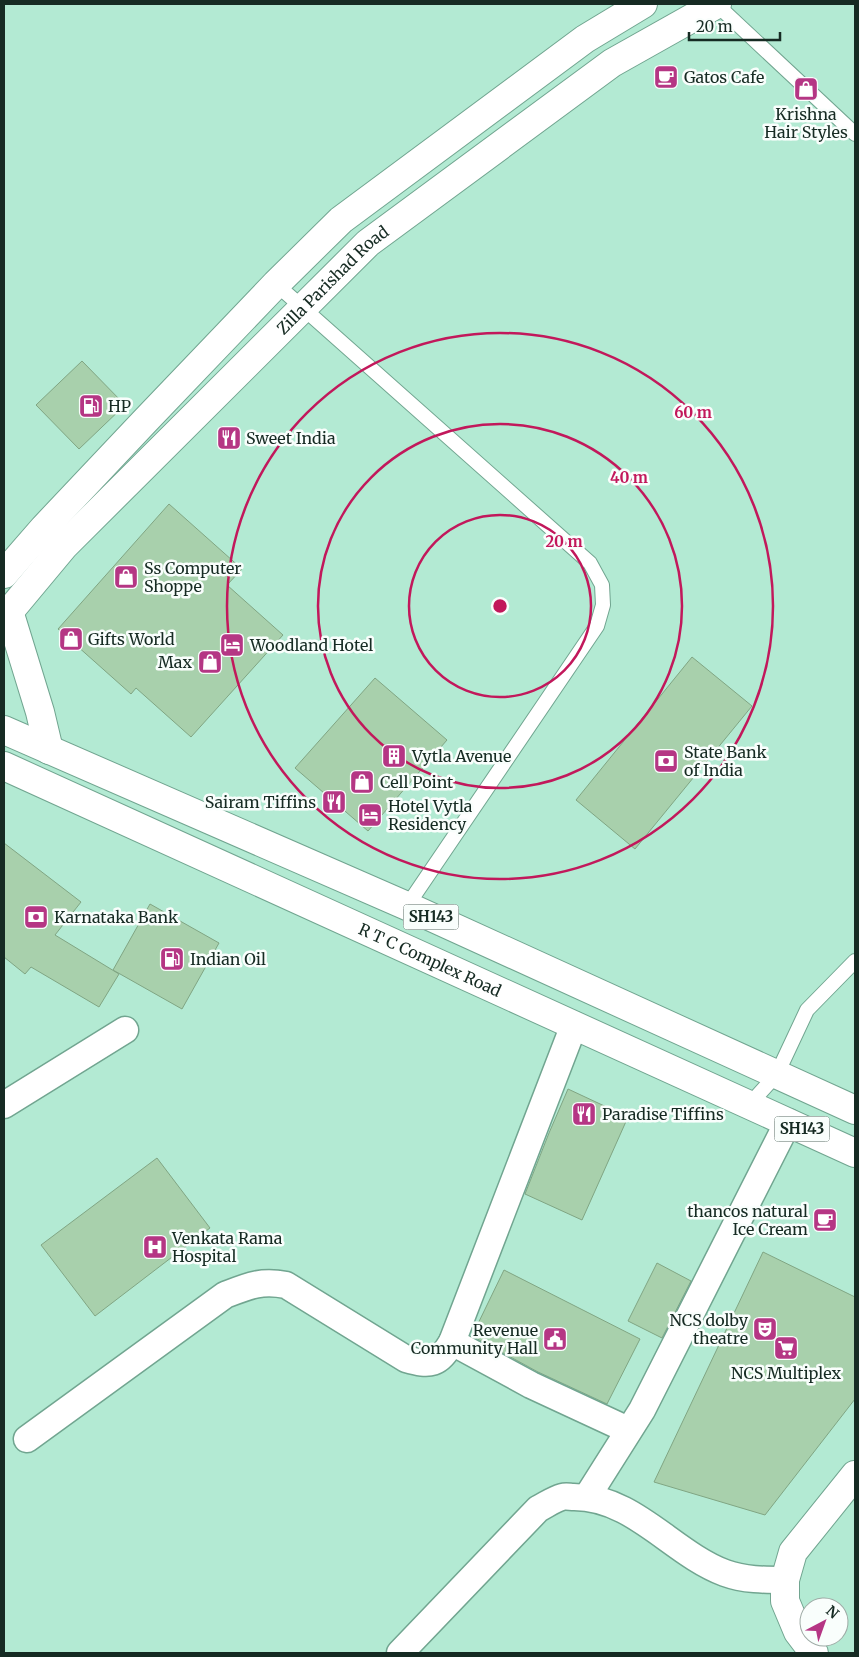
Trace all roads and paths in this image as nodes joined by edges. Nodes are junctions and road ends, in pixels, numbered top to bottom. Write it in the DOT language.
graph roads {
  1 [pos="643,4"];
  2 [pos="717,4"];
  3 [pos="855,134"];
  4 [pos="276,284"];
  5 [pos="303,307"];
  6 [pos="145,421"];
  7 [pos="169,441"];
  8 [pos="4,574"];
  9 [pos="6,615"];
  10 [pos="4,730"];
  11 [pos="49,750"];
  12 [pos="4,766"];
  13 [pos="407,906"];
  14 [pos="855,961"];
  15 [pos="574,1025"];
  16 [pos="125,1030"];
  17 [pos="777,1074"];
  18 [pos="4,1105"];
  19 [pos="749,1105"];
  20 [pos="855,1110"];
  21 [pos="788,1122"];
  22 [pos="855,1153"];
  23 [pos="452,1342"];
  24 [pos="628,1430"];
  25 [pos="27,1439"];
  26 [pos="855,1475"];
  27 [pos="587,1497"];
  28 [pos="785,1580"];
  29 [pos="400,1653"];
  30 [pos="814,1653"];
  1 -- 4 [label="main road"];
  2 -- 3 [label="lane"];
  2 -- 5 [label="main road, Zilla Parishad Road"];
  4 -- 5 [label="lane"];
  4 -- 6 [label="main road"];
  5 -- 7 [label="main road, Zilla Parishad Road"];
  5 -- 13 [label="lane"];
  6 -- 7 [label="main road"];
  6 -- 8 [label="main road"];
  7 -- 9 [label="main road, Zilla Parishad Road"];
  9 -- 11 [label="main road"];
  10 -- 11 [label="main road, SH143"];
  11 -- 13 [label="main road, SH143"];
  12 -- 15 [label="main road, R T C Complex Road / SH143"];
  13 -- 17 [label="main road, SH143"];
  14 -- 17 [label="lane"];
  15 -- 19 [label="main road, R T C Complex Road / SH143"];
  15 -- 23 [label="street"];
  16 -- 18 [label="street"];
  17 -- 19 [label="lane"];
  17 -- 20 [label="main road, SH143"];
  19 -- 21 [label="main road, R T C Complex Road / SH143"];
  21 -- 22 [label="main road, R T C Complex Road / SH143"];
  21 -- 24 [label="street"];
  23 -- 24 [label="street"];
  23 -- 25 [label="street"];
  24 -- 27 [label="street"];
  26 -- 28 [label="main road"];
  27 -- 28 [label="street"];
  27 -- 29 [label="street"];
  28 -- 30 [label="main road"];
}
